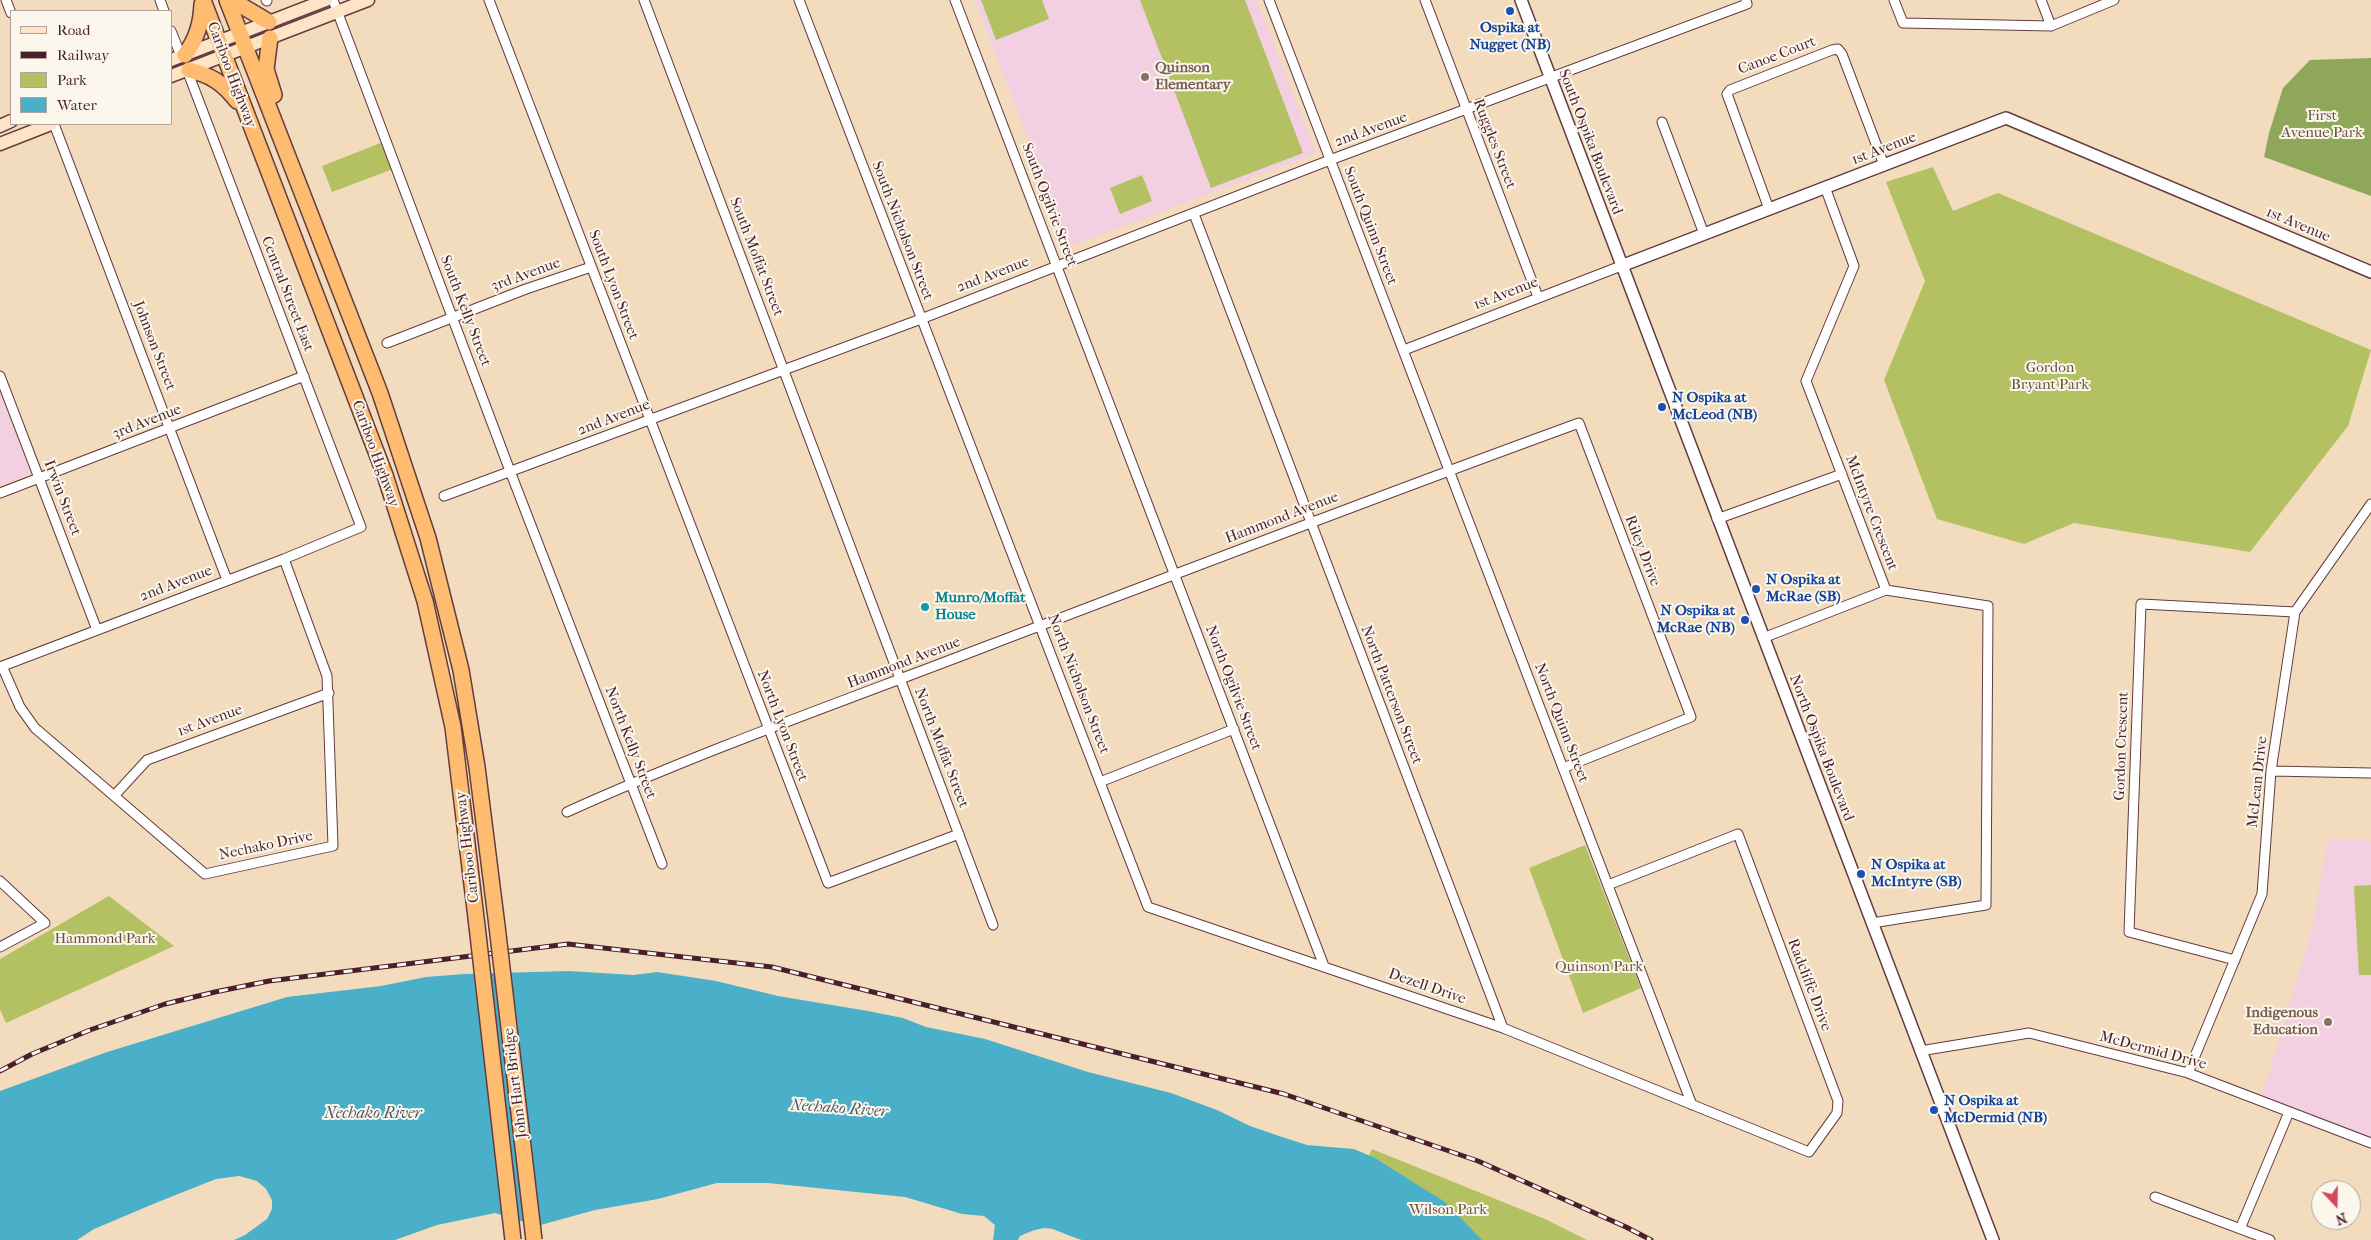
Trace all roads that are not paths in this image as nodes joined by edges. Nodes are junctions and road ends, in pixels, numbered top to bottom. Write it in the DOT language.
graph roads {
  1 [pos="203,0"];
  2 [pos="218,0"];
  3 [pos="228,0"];
  4 [pos="232,0"];
  5 [pos="326,0"];
  6 [pos="368,0"];
  7 [pos="489,0"];
  8 [pos="644,0"];
  9 [pos="799,0"];
  10 [pos="955,0"];
  11 [pos="1269,0"];
  12 [pos="1425,0"];
  13 [pos="1521,0"];
  14 [pos="1746,0"];
  15 [pos="1894,0"];
  16 [pos="2041,0"];
  17 [pos="2114,0"];
  18 [pos="336,6"];
  19 [pos="269,22"];
  20 [pos="2051,26"];
  21 [pos="172,34"];
  22 [pos="270,38"];
  23 [pos="229,42"];
  24 [pos="246,47"];
  25 [pos="179,57"];
  26 [pos="188,70"];
  27 [pos="172,76"];
  28 [pos="1550,77"];
  29 [pos="1466,109"];
  30 [pos="245,112"];
  31 [pos="1662,122"];
  32 [pos="49,125"];
  33 [pos="52,125"];
  34 [pos="0,144"];
  35 [pos="1330,160"];
  36 [pos="1884,165"];
  37 [pos="1825,187"];
  38 [pos="1769,209"];
  39 [pos="1194,214"];
  40 [pos="1704,234"];
  41 [pos="322,244"];
  42 [pos="1057,265"];
  43 [pos="1621,266"];
  44 [pos="591,267"];
  45 [pos="2371,272"];
  46 [pos="1538,297"];
  47 [pos="453,318"];
  48 [pos="920,319"];
  49 [pos="387,343"];
  50 [pos="1404,350"];
  51 [pos="783,369"];
  52 [pos="0,376"];
  53 [pos="304,376"];
  54 [pos="650,419"];
  55 [pos="1116,420"];
  56 [pos="170,428"];
  57 [pos="1450,470"];
  58 [pos="510,471"];
  59 [pos="981,471"];
  60 [pos="1842,474"];
  61 [pos="40,478"];
  62 [pos="0,493"];
  63 [pos="444,496"];
  64 [pos="2371,504"];
  65 [pos="1717,519"];
  66 [pos="1311,522"];
  67 [pos="842,524"];
  68 [pos="361,527"];
  69 [pos="284,559"];
  70 [pos="1175,574"];
  71 [pos="711,579"];
  72 [pos="227,580"];
  73 [pos="1886,590"];
  74 [pos="2295,612"];
  75 [pos="1042,625"];
  76 [pos="97,630"];
  77 [pos="572,631"];
  78 [pos="1763,638"];
  79 [pos="1,666"];
  80 [pos="900,679"];
  81 [pos="329,693"];
  82 [pos="1234,729"];
  83 [pos="769,730"];
  84 [pos="1564,768"];
  85 [pos="2271,771"];
  86 [pos="2371,772"];
  87 [pos="1100,782"];
  88 [pos="631,783"];
  89 [pos="114,796"];
  90 [pos="567,812"];
  91 [pos="959,834"];
  92 [pos="662,864"];
  93 [pos="0,881"];
  94 [pos="1608,885"];
  95 [pos="1148,907"];
  96 [pos="1872,923"];
  97 [pos="993,925"];
  98 [pos="478,926"];
  99 [pos="497,926"];
  100 [pos="0,947"];
  101 [pos="2236,960"];
  102 [pos="1324,966"];
  103 [pos="1503,1028"];
  104 [pos="1920,1051"];
  105 [pos="2188,1073"];
  106 [pos="1692,1105"];
  107 [pos="2289,1112"];
  108 [pos="2371,1143"];
  109 [pos="2156,1197"];
  110 [pos="2240,1229"];
  111 [pos="513,1240"];
  112 [pos="534,1240"];
  113 [pos="1993,1240"];
  114 [pos="2270,1240"];
  1 -- 23 [label="highway, Cariboo Highway"];
  1 -- 25 [label="highway"];
  2 -- 23 [label="highway"];
  3 -- 23 [label="highway, Cariboo Highway"];
  4 -- 19 [label="highway"];
  5 -- 19 [label="main road"];
  6 -- 18 [label="main road"];
  7 -- 44 [label="street, South Lyon Street"];
  8 -- 51 [label="street, South Moffat Street"];
  9 -- 48 [label="street, South Nicholson Street"];
  10 -- 42 [label="street, South Ogilvie Street"];
  11 -- 35 [label="street, South Quinn Street"];
  12 -- 29 [label="street, Ruggles Street"];
  13 -- 28 [label="street, South Ospika Boulevard"];
  14 -- 28 [label="street, 2nd Avenue"];
  15 -- 20 [label="street"];
  16 -- 20 [label="street"];
  17 -- 20 [label="street"];
  18 -- 22 [label="main road"];
  18 -- 47 [label="street, South Kelly Street"];
  19 -- 23 [label="main road"];
  21 -- 25 [label="street"];
  22 -- 24 [label="main road"];
  22 -- 41 [label="highway"];
  23 -- 24 [label="highway, Cariboo Highway"];
  23 -- 24 [label="main road"];
  23 -- 25 [label="main road"];
  23 -- 26 [label="main road"];
  23 -- 30 [label="highway, Cariboo Highway"];
  24 -- 41 [label="highway, Cariboo Highway"];
  26 -- 27 [label="main road"];
  26 -- 30 [label="highway"];
  26 -- 53 [label="street, Central Street East"];
  28 -- 29 [label="street, 2nd Avenue"];
  28 -- 43 [label="street, South Ospika Boulevard"];
  29 -- 35 [label="street, 2nd Avenue"];
  29 -- 46 [label="street, Ruggles Street"];
  30 -- 98 [label="highway, Cariboo Highway"];
  31 -- 40 [label="street"];
  32 -- 34 [label="main road"];
  33 -- 56 [label="street, Johnson Street"];
  35 -- 39 [label="street, 2nd Avenue"];
  35 -- 50 [label="street, South Quinn Street"];
  36 -- 37 [label="street, 1st Avenue"];
  36 -- 38 [label="street, Canoe Court"];
  36 -- 45 [label="street, 1st Avenue"];
  37 -- 38 [label="street, 1st Avenue"];
  37 -- 60 [label="street, McIntyre Crescent"];
  38 -- 40 [label="street, 1st Avenue"];
  39 -- 42 [label="street, 2nd Avenue"];
  39 -- 66 [label="street, North Patterson Street"];
  40 -- 43 [label="street, 1st Avenue"];
  41 -- 99 [label="highway, Cariboo Highway"];
  42 -- 48 [label="street, 2nd Avenue"];
  42 -- 55 [label="street, South Ogilvie Street"];
  43 -- 46 [label="street, 1st Avenue"];
  43 -- 65 [label="street, North Ospika Boulevard"];
  44 -- 47 [label="street, 3rd Avenue"];
  44 -- 54 [label="street, South Lyon Street"];
  46 -- 50 [label="street, 1st Avenue"];
  47 -- 49 [label="street, 3rd Avenue"];
  47 -- 58 [label="street, South Kelly Street"];
  48 -- 51 [label="street, 2nd Avenue"];
  48 -- 59 [label="street, South Nicholson Street"];
  50 -- 57 [label="street, North Quinn Street"];
  51 -- 54 [label="street, 2nd Avenue"];
  51 -- 67 [label="street, South Moffat Street"];
  52 -- 61 [label="street, Irwin Street"];
  53 -- 56 [label="street, 3rd Avenue"];
  53 -- 68 [label="street, Central Street East"];
  54 -- 58 [label="street, 2nd Avenue"];
  54 -- 71 [label="street, South Lyon Street"];
  55 -- 70 [label="street, North Ogilvie Street"];
  56 -- 61 [label="street, 3rd Avenue"];
  56 -- 72 [label="street, Johnson Street"];
  57 -- 66 [label="street, Hammond Avenue"];
  57 -- 84 [label="street, North Quinn Street"];
  57 -- 84 [label="street, Riley Drive"];
  58 -- 63 [label="street, 2nd Avenue"];
  58 -- 77 [label="street, South Kelly Street"];
  59 -- 75 [label="street, North Nicholson Street"];
  60 -- 65 [label="street"];
  60 -- 73 [label="street, McIntyre Crescent"];
  61 -- 62 [label="street, 3rd Avenue"];
  61 -- 76 [label="street, Irwin Street"];
  64 -- 74 [label="street, McLean Drive"];
  65 -- 78 [label="street, North Ospika Boulevard"];
  66 -- 70 [label="street, Hammond Avenue"];
  66 -- 103 [label="street, North Patterson Street"];
  67 -- 80 [label="street, North Moffat Street"];
  68 -- 69 [label="street, 2nd Avenue"];
  69 -- 72 [label="street, 2nd Avenue"];
  69 -- 81 [label="street, Nechako Drive"];
  70 -- 75 [label="street, Hammond Avenue"];
  70 -- 82 [label="street, North Ogilvie Street"];
  71 -- 83 [label="street, North Lyon Street"];
  72 -- 76 [label="street, 2nd Avenue"];
  73 -- 78 [label="street"];
  73 -- 96 [label="street, McIntyre Crescent"];
  74 -- 85 [label="street, McLean Drive"];
  74 -- 101 [label="street, Gordon Crescent"];
  75 -- 80 [label="street, Hammond Avenue"];
  75 -- 87 [label="street, North Nicholson Street"];
  76 -- 79 [label="street, 2nd Avenue"];
  77 -- 88 [label="street, North Kelly Street"];
  78 -- 96 [label="street, North Ospika Boulevard"];
  79 -- 89 [label="street, Nechako Drive"];
  80 -- 83 [label="street, Hammond Avenue"];
  80 -- 91 [label="street, North Moffat Street"];
  81 -- 89 [label="street, 1st Avenue"];
  81 -- 89 [label="street, Nechako Drive"];
  82 -- 87 [label="street"];
  82 -- 102 [label="street, North Ogilvie Street"];
  83 -- 88 [label="street, Hammond Avenue"];
  83 -- 91 [label="street, North Lyon Street"];
  84 -- 94 [label="street, North Quinn Street"];
  85 -- 86 [label="street"];
  85 -- 101 [label="street, McLean Drive"];
  87 -- 95 [label="street, North Nicholson Street"];
  88 -- 90 [label="street, Hammond Avenue"];
  88 -- 92 [label="street, North Kelly Street"];
  91 -- 97 [label="street, North Moffat Street"];
  93 -- 100 [label="street"];
  94 -- 106 [label="street, North Quinn Street"];
  94 -- 106 [label="street, Radcliffe Drive"];
  95 -- 102 [label="street, Dezell Drive"];
  96 -- 104 [label="street, North Ospika Boulevard"];
  98 -- 111 [label="highway, John Hart Bridge, bridge"];
  99 -- 112 [label="highway, John Hart Bridge, bridge"];
  101 -- 105 [label="street, McLean Drive"];
  102 -- 103 [label="street, Dezell Drive"];
  103 -- 106 [label="street, Dezell Drive"];
  104 -- 105 [label="street, McDermid Drive"];
  104 -- 113 [label="street, North Ospika Boulevard"];
  105 -- 107 [label="street, McDermid Drive"];
  107 -- 108 [label="street, McDermid Drive"];
  107 -- 110 [label="street"];
  109 -- 110 [label="street"];
  110 -- 114 [label="street"];
}
